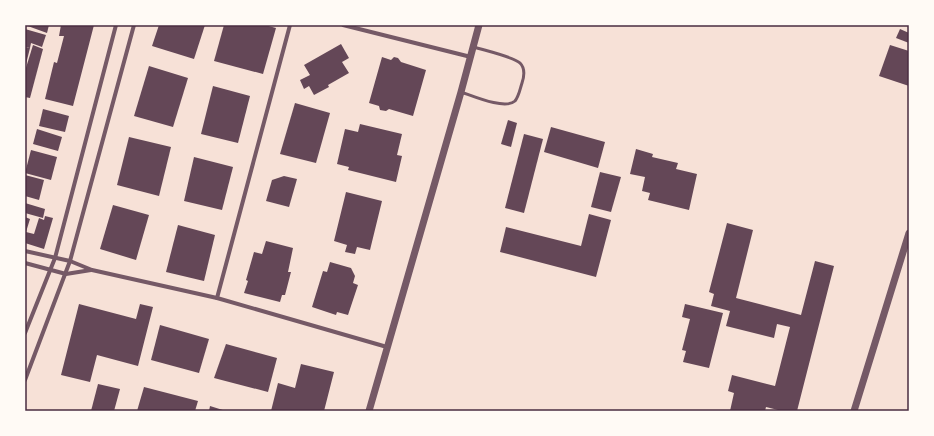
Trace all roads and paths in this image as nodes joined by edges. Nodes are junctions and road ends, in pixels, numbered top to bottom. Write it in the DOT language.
graph roads {
  1 [pos="116,25"];
  2 [pos="134,25"];
  3 [pos="290,25"];
  4 [pos="343,25"];
  5 [pos="479,25"];
  6 [pos="474,47"];
  7 [pos="471,58"];
  8 [pos="461,92"];
  9 [pos="909,233"];
  10 [pos="25,251"];
  11 [pos="55,258"];
  12 [pos="70,261"];
  13 [pos="25,263"];
  14 [pos="92,270"];
  15 [pos="51,271"];
  16 [pos="66,274"];
  17 [pos="217,298"];
  18 [pos="25,333"];
  19 [pos="387,347"];
  20 [pos="25,380"];
  21 [pos="369,411"];
  22 [pos="854,411"];
  1 -- 11 [label="street"];
  2 -- 12 [label="street"];
  3 -- 17 [label="street"];
  4 -- 7 [label="street"];
  5 -- 6 [label="street"];
  6 -- 7 [label="street"];
  6 -- 8 [label="lane"];
  7 -- 8 [label="street"];
  8 -- 19 [label="street"];
  9 -- 22 [label="street"];
  10 -- 11 [label="street"];
  11 -- 12 [label="street"];
  11 -- 15 [label="street"];
  12 -- 14 [label="street"];
  12 -- 16 [label="street"];
  13 -- 15 [label="street"];
  14 -- 16 [label="street"];
  14 -- 17 [label="street"];
  15 -- 16 [label="street"];
  15 -- 18 [label="street"];
  16 -- 20 [label="street"];
  17 -- 19 [label="street"];
  19 -- 21 [label="street"];
}
